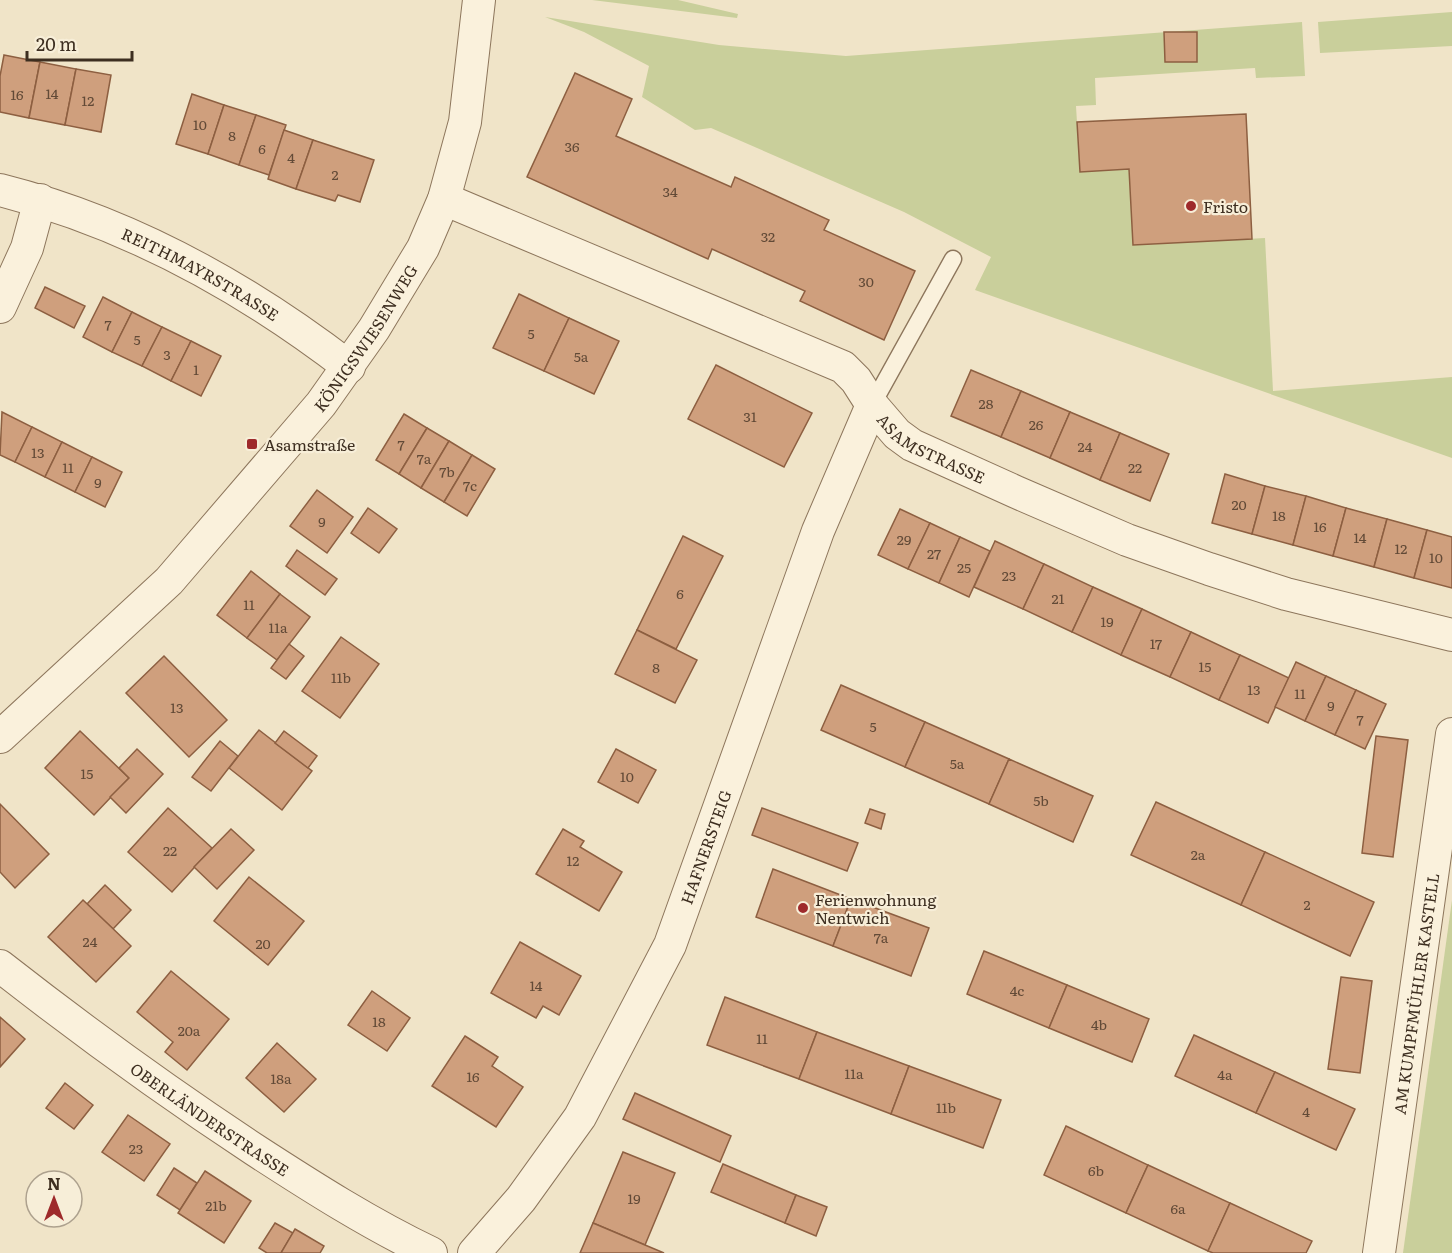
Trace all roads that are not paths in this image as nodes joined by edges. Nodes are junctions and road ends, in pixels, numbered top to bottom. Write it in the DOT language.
graph roads {
  1 [pos="479,0"];
  2 [pos="0,190"];
  3 [pos="444,199"];
  4 [pos="40,200"];
  5 [pos="953,259"];
  6 [pos="0,307"];
  7 [pos="349,367"];
  8 [pos="872,405"];
  9 [pos="1452,635"];
  10 [pos="1452,734"];
  11 [pos="0,737"];
  12 [pos="0,966"];
  13 [pos="431,1253"];
  14 [pos="474,1253"];
  15 [pos="1379,1253"];
  1 -- 3 [label="street, KÖNIGSWIESENWEG"];
  2 -- 4 [label="street, REITHMAYRSTRASSE"];
  3 -- 7 [label="street, KÖNIGSWIESENWEG"];
  3 -- 8 [label="street, ASAMSTRASSE"];
  4 -- 6 [label="street"];
  4 -- 7 [label="street, REITHMAYRSTRASSE"];
  5 -- 8 [label="lane"];
  7 -- 11 [label="street, KÖNIGSWIESENWEG"];
  8 -- 9 [label="street, ASAMSTRASSE"];
  8 -- 14 [label="street, HAFNERSTEIG"];
  10 -- 15 [label="street, AM KUMPFMÜHLER KASTELL"];
  12 -- 13 [label="street, OBERLÄNDERSTRASSE"];
}
